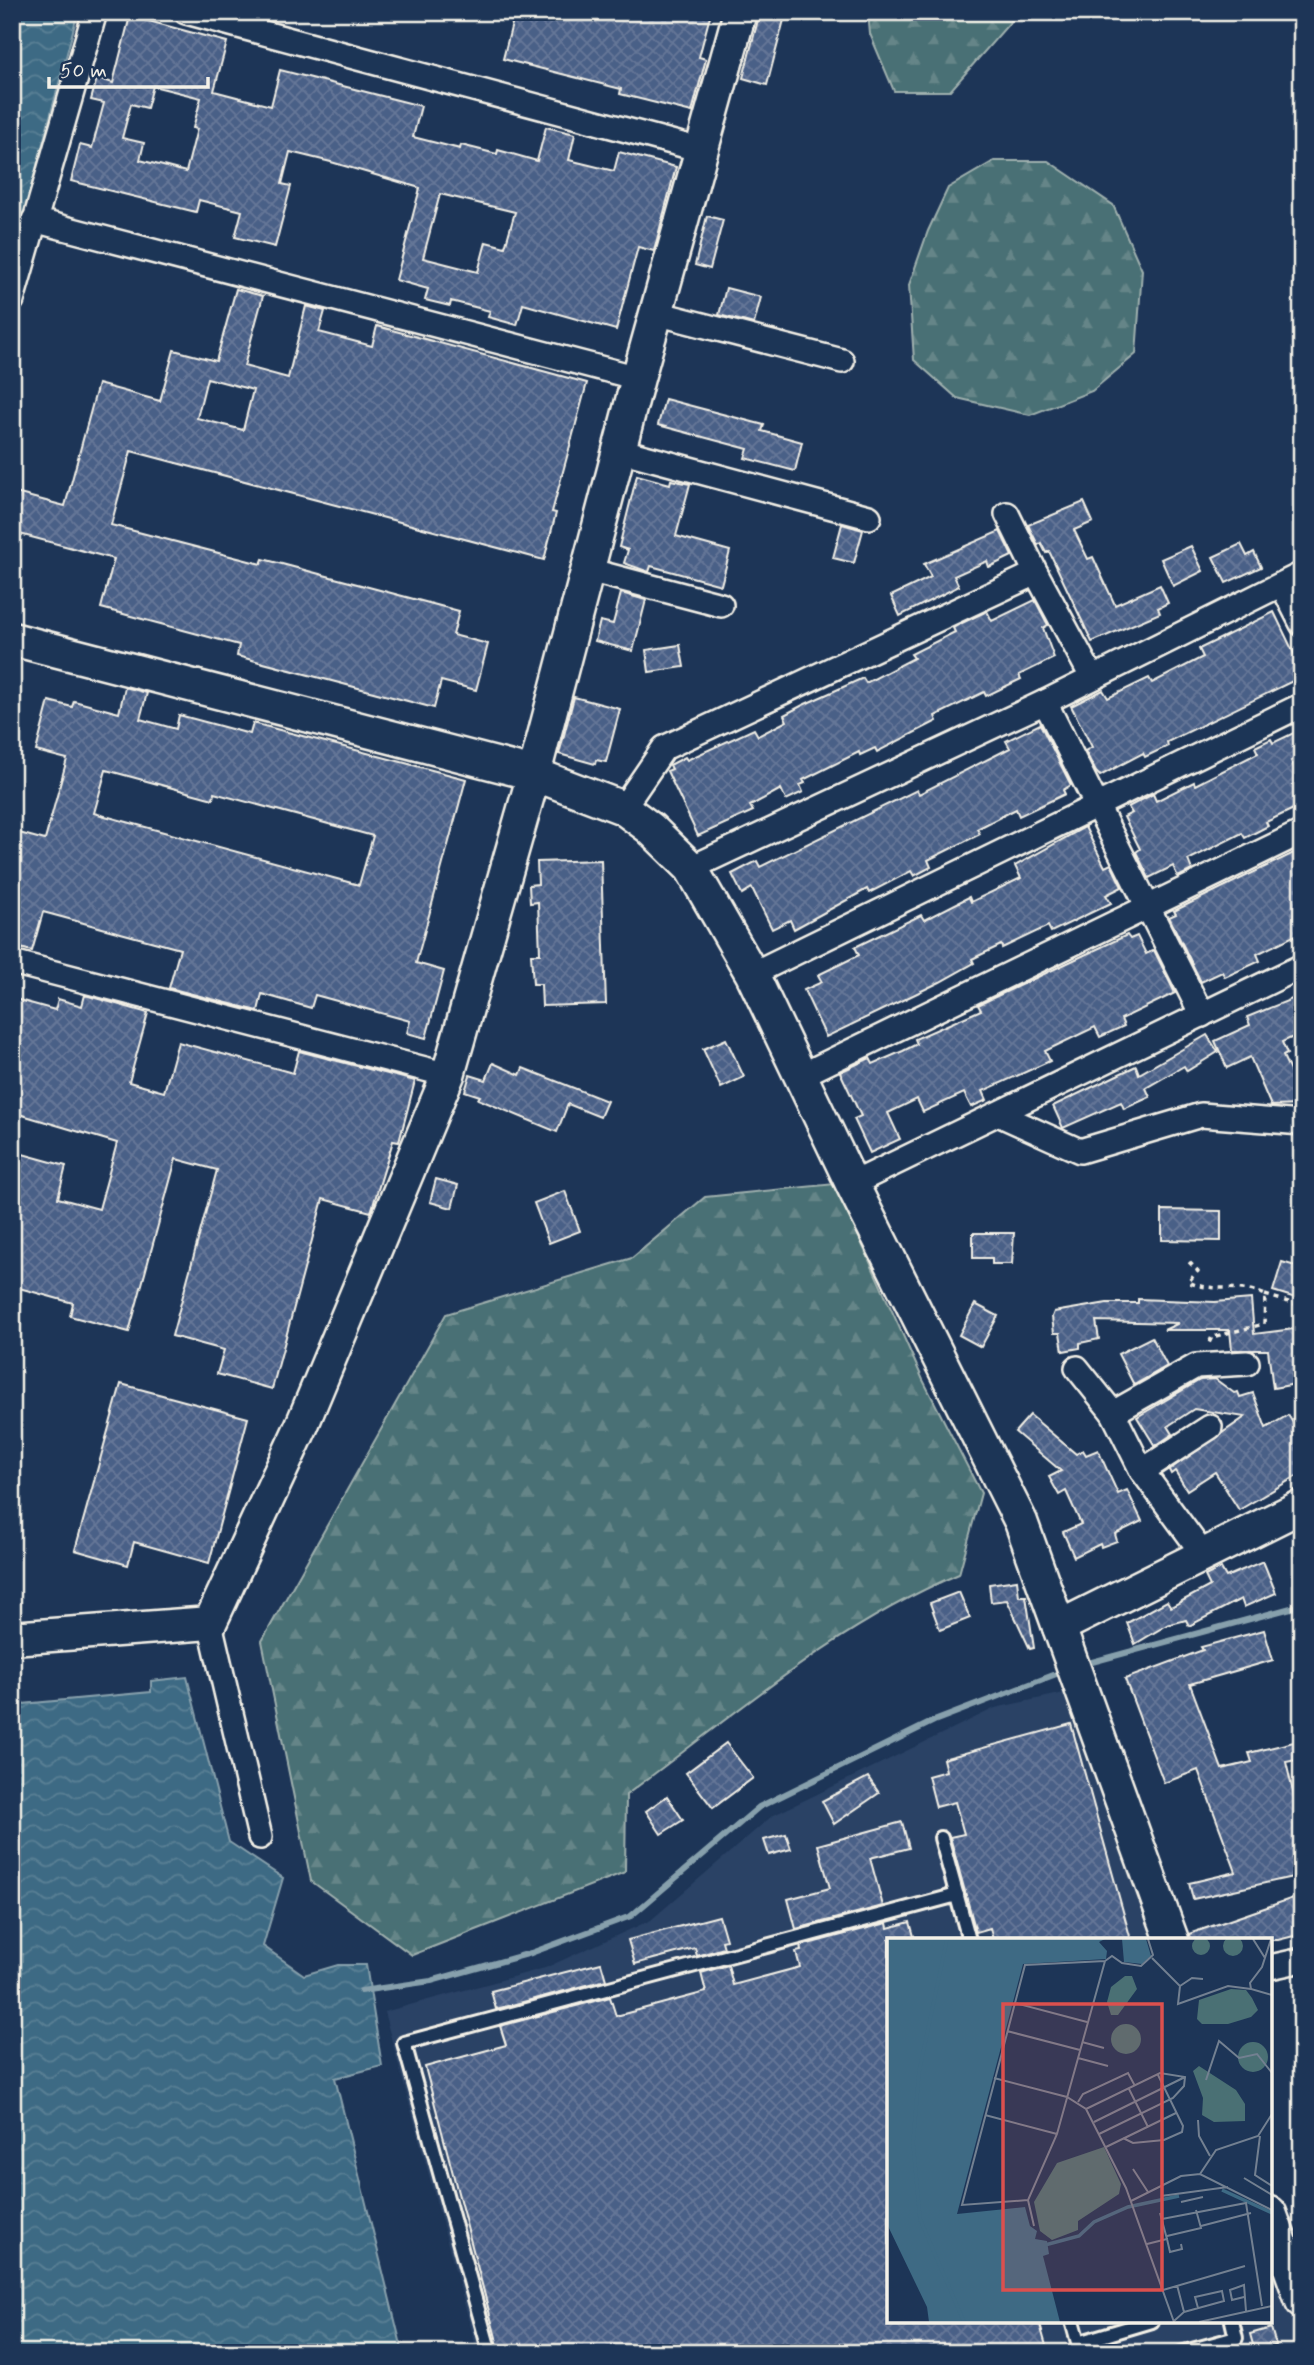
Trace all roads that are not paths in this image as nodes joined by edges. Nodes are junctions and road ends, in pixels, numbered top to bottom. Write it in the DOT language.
graph roads {
  1 [pos="95,12"];
  2 [pos="186,12"];
  3 [pos="740,12"];
  4 [pos="701,150"];
  5 [pos="34,220"];
  6 [pos="12,300"];
  7 [pos="656,313"];
  8 [pos="842,361"];
  9 [pos="638,378"];
  10 [pos="619,450"];
  11 [pos="1007,514"];
  12 [pos="869,517"];
  13 [pos="587,570"];
  14 [pos="1036,573"];
  15 [pos="1292,579"];
  16 [pos="721,605"];
  17 [pos="1302,624"];
  18 [pos="12,639"];
  19 [pos="1092,677"];
  20 [pos="1045,702"];
  21 [pos="1302,705"];
  22 [pos="534,774"];
  23 [pos="1097,806"];
  24 [pos="623,808"];
  25 [pos="1302,832"];
  26 [pos="691,868"];
  27 [pos="1146,908"];
  28 [pos="12,962"];
  29 [pos="1302,966"];
  30 [pos="752,974"];
  31 [pos="1202,1015"];
  32 [pos="448,1076"];
  33 [pos="800,1076"];
  34 [pos="998,1114"];
  35 [pos="1302,1123"];
  36 [pos="852,1184"];
  37 [pos="1247,1363"];
  38 [pos="1077,1368"];
  39 [pos="1113,1413"];
  40 [pos="1210,1427"];
  41 [pos="1142,1471"];
  42 [pos="1302,1506"];
  43 [pos="1203,1554"];
  44 [pos="210,1623"];
  45 [pos="1059,1627"];
  46 [pos="12,1638"];
  47 [pos="260,1837"];
  48 [pos="942,1838"];
  49 [pos="957,1895"];
  50 [pos="968,1938"];
  51 [pos="1171,1938"];
  52 [pos="1302,1960"];
  53 [pos="1272,1966"];
  54 [pos="1272,2218"];
  55 [pos="1302,2301"];
  56 [pos="1073,2323"];
  57 [pos="1147,2323"];
  58 [pos="1232,2323"];
  59 [pos="1080,2348"];
  60 [pos="490,2353"];
  61 [pos="1181,2353"];
  1 -- 5 [label="street"];
  2 -- 4 [label="street"];
  3 -- 4 [label="street"];
  4 -- 7 [label="street"];
  5 -- 6 [label="street"];
  5 -- 9 [label="street"];
  7 -- 8 [label="street"];
  7 -- 9 [label="street"];
  9 -- 10 [label="street"];
  10 -- 12 [label="street"];
  10 -- 13 [label="street"];
  11 -- 14 [label="street"];
  13 -- 16 [label="street"];
  13 -- 22 [label="street"];
  14 -- 19 [label="street"];
  14 -- 24 [label="street"];
  15 -- 17 [label="street"];
  15 -- 19 [label="street"];
  18 -- 22 [label="street"];
  19 -- 20 [label="street"];
  20 -- 23 [label="street"];
  20 -- 26 [label="street"];
  21 -- 23 [label="street"];
  22 -- 24 [label="street"];
  22 -- 32 [label="street"];
  23 -- 27 [label="street"];
  23 -- 30 [label="street"];
  24 -- 26 [label="street"];
  25 -- 27 [label="street"];
  26 -- 30 [label="street"];
  27 -- 31 [label="street"];
  27 -- 33 [label="street"];
  28 -- 32 [label="street"];
  29 -- 31 [label="street"];
  30 -- 33 [label="street"];
  31 -- 34 [label="street"];
  32 -- 44 [label="street"];
  33 -- 36 [label="street"];
  34 -- 35 [label="street"];
  34 -- 36 [label="street"];
  36 -- 45 [label="street"];
  37 -- 39 [label="street"];
  38 -- 39 [label="street"];
  39 -- 41 [label="street"];
  40 -- 41 [label="street"];
  41 -- 43 [label="street"];
  42 -- 43 [label="street"];
  43 -- 45 [label="street"];
  44 -- 46 [label="street"];
  44 -- 47 [label="street"];
  45 -- 51 [label="street"];
  48 -- 49 [label="lane"];
  49 -- 50 [label="lane"];
  49 -- 60 [label="lane"];
  52 -- 53 [label="street"];
  54 -- 55 [label="street"];
  56 -- 59 [label="lane"];
  57 -- 59 [label="lane"];
  58 -- 61 [label="lane"];
}
